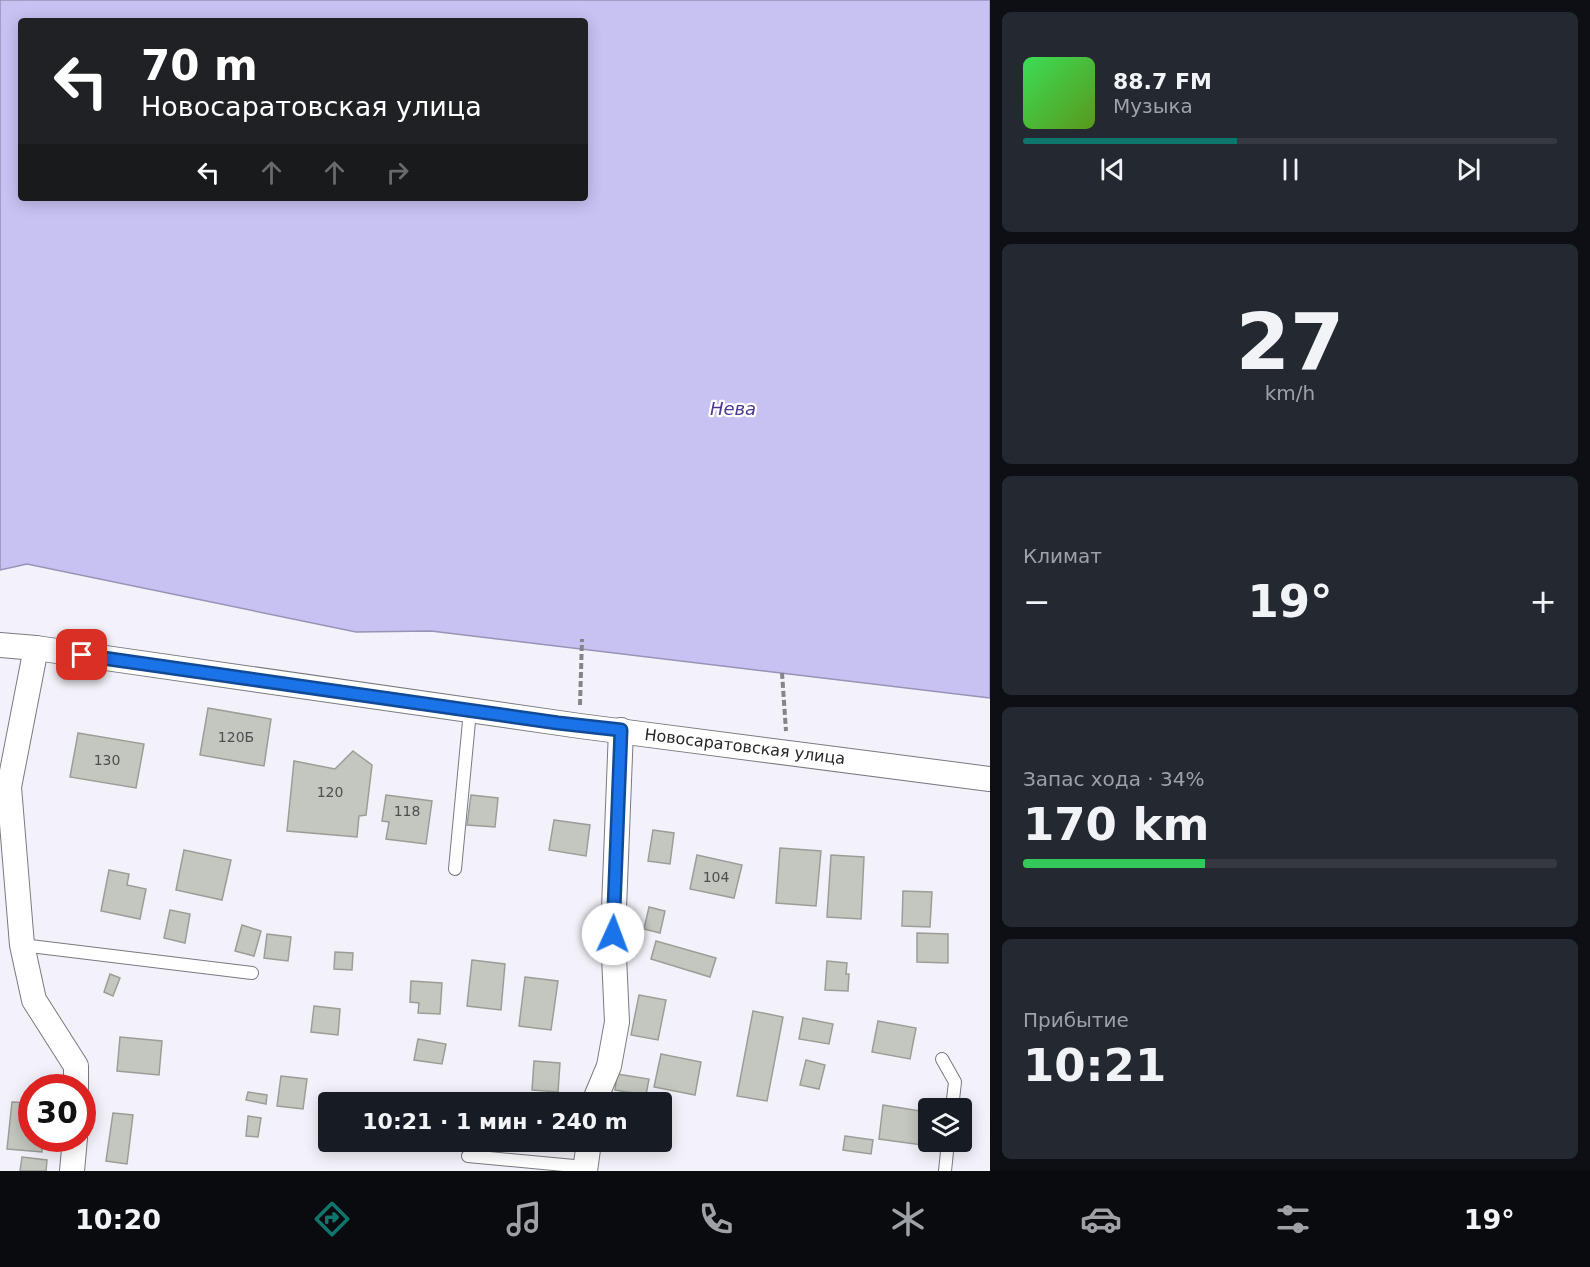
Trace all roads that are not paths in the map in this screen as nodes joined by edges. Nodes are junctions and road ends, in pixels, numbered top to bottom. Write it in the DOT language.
graph roads {
  1 [pos="0,645"];
  2 [pos="36,648"];
  3 [pos="470,711"];
  4 [pos="621,730"];
  5 [pos="990,779"];
  6 [pos="455,869"];
  7 [pos="22,945"];
  8 [pos="252,973"];
  9 [pos="942,1059"];
  10 [pos="76,1074"];
  11 [pos="598,1092"];
  12 [pos="953,1098"];
  13 [pos="74,1152"];
  14 [pos="588,1152"];
  15 [pos="947,1152"];
  16 [pos="468,1156"];
  17 [pos="585,1169"];
  18 [pos="72,1171"];
  19 [pos="945,1171"];
  1 -- 2 [label="street, Новосаратовская улица"];
  2 -- 3 [label="street, Новосаратовская улица"];
  2 -- 7 [label="street"];
  3 -- 4 [label="street, Новосаратовская улица"];
  3 -- 6 [label="lane"];
  4 -- 5 [label="street, Новосаратовская улица"];
  4 -- 11 [label="street"];
  7 -- 8 [label="lane"];
  7 -- 10 [label="street"];
  9 -- 12 [label="lane"];
  13 -- 18 [label="street"];
  14 -- 17 [label="street"];
  15 -- 19 [label="lane"];
  16 -- 17 [label="lane"];
}
